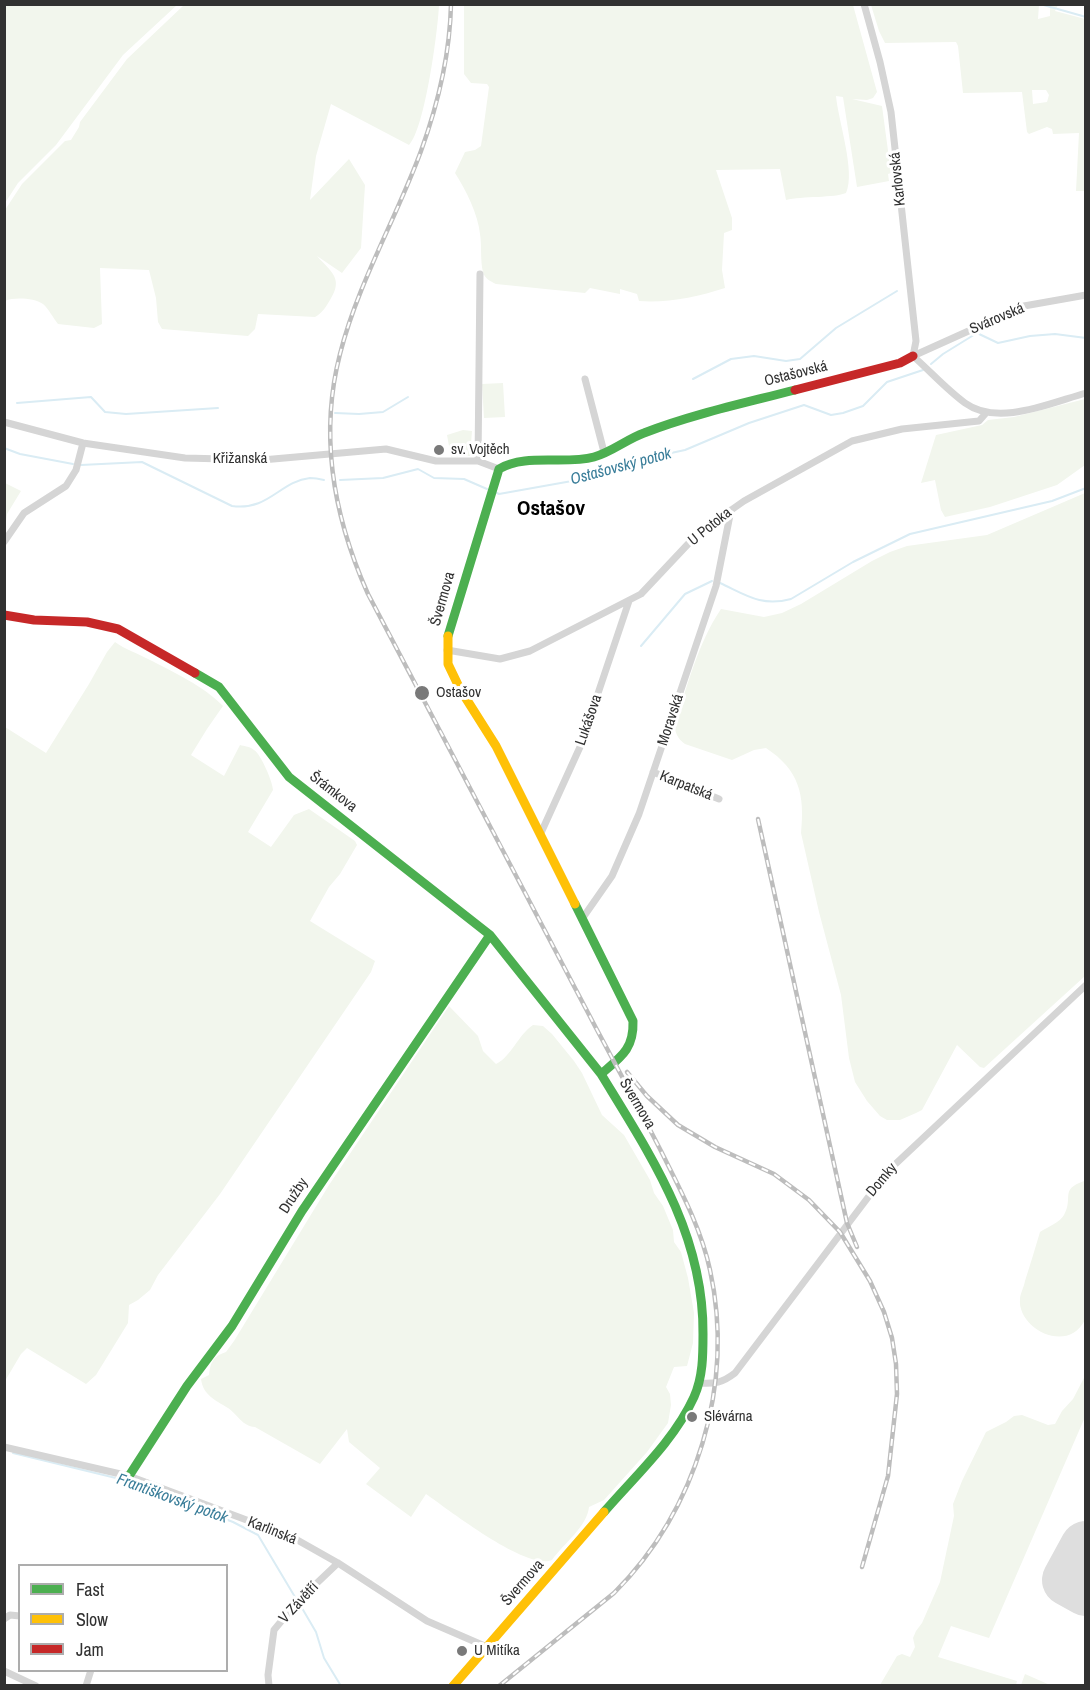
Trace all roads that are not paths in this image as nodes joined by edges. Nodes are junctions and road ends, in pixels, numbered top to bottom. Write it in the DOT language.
graph roads {
  1 [pos="864,4"];
  2 [pos="480,274"];
  3 [pos="1086,295"];
  4 [pos="913,356"];
  5 [pos="585,379"];
  6 [pos="1086,393"];
  7 [pos="986,412"];
  8 [pos="4,422"];
  9 [pos="83,443"];
  10 [pos="604,452"];
  11 [pos="478,461"];
  12 [pos="499,469"];
  13 [pos="732,510"];
  14 [pos="4,542"];
  15 [pos="628,601"];
  16 [pos="4,615"];
  17 [pos="447,650"];
  18 [pos="653,772"];
  19 [pos="719,799"];
  20 [pos="540,836"];
  21 [pos="582,919"];
  22 [pos="490,935"];
  23 [pos="1086,985"];
  24 [pos="601,1074"];
  25 [pos="699,1383"];
  26 [pos="4,1447"];
  27 [pos="129,1476"];
  28 [pos="338,1563"];
  29 [pos="18,1616"];
  30 [pos="4,1619"];
  31 [pos="487,1647"];
  32 [pos="4,1671"];
  33 [pos="36,1686"];
  34 [pos="269,1686"];
  35 [pos="453,1686"];
  1 -- 4 [label="street, Karlovská"];
  2 -- 11 [label="street"];
  3 -- 4 [label="street, Svárovská"];
  4 -- 7 [label="street"];
  4 -- 10 [label="street, Ostašovská"];
  5 -- 10 [label="street"];
  6 -- 7 [label="street"];
  7 -- 13 [label="street, U Potoka"];
  8 -- 9 [label="street, Křižanská"];
  9 -- 11 [label="street, Křižanská"];
  9 -- 14 [label="street"];
  10 -- 12 [label="street, Ostašovská"];
  11 -- 12 [label="street, Křižanská"];
  12 -- 17 [label="street, Švermova"];
  13 -- 15 [label="street, U Potoka"];
  13 -- 18 [label="street, Moravská"];
  15 -- 17 [label="street, U Potoka"];
  15 -- 20 [label="street, Lukášova"];
  16 -- 22 [label="street, Šrámkova"];
  17 -- 20 [label="street, Švermova"];
  18 -- 19 [label="street, Karpatská"];
  18 -- 21 [label="street, Moravská"];
  20 -- 21 [label="street, Švermova"];
  21 -- 24 [label="street, Švermova"];
  22 -- 24 [label="street, Šrámkova"];
  22 -- 27 [label="street, Družby"];
  23 -- 25 [label="street, Domky"];
  24 -- 25 [label="street, Švermova"];
  25 -- 31 [label="street, Švermova"];
  26 -- 27 [label="street, Karlinská"];
  27 -- 28 [label="street, Karlinská"];
  28 -- 31 [label="street, Karlinská"];
  28 -- 34 [label="street, V Závětří"];
  29 -- 30 [label="street"];
  31 -- 35 [label="street, Švermova"];
  32 -- 33 [label="street"];
}
